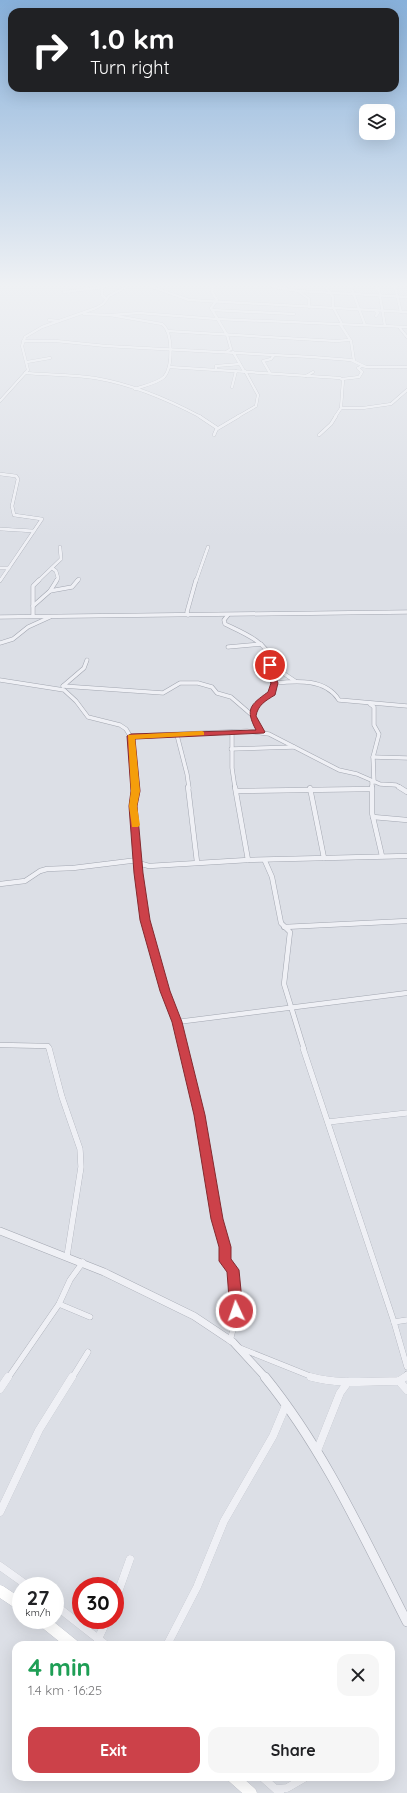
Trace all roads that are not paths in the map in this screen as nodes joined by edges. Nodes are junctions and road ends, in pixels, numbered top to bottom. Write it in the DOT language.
graph roads {
  1 [pos="167,371"];
  2 [pos="233,371"];
  3 [pos="236,371"];
  4 [pos="245,371"];
  5 [pos="361,371"];
  6 [pos="270,372"];
  7 [pos="313,372"];
  8 [pos="25,373"];
  9 [pos="306,376"];
  10 [pos="342,379"];
  11 [pos="232,387"];
  12 [pos="135,389"];
  13 [pos="407,390"];
  14 [pos="0,401"];
  15 [pos="341,408"];
  16 [pos="217,428"];
  17 [pos="214,435"];
  18 [pos="319,435"];
  19 [pos="0,474"];
  20 [pos="0,529"];
  21 [pos="34,531"];
  22 [pos="60,547"];
  23 [pos="208,547"];
  24 [pos="0,568"];
  25 [pos="9,568"];
  26 [pos="52,568"];
  27 [pos="79,579"];
  28 [pos="0,581"];
  29 [pos="50,591"];
  30 [pos="33,606"];
  31 [pos="407,612"];
  32 [pos="188,615"];
  33 [pos="228,615"];
  34 [pos="32,616"];
  35 [pos="51,616"];
  36 [pos="0,617"];
  37 [pos="0,643"];
  38 [pos="261,644"];
  39 [pos="228,648"];
  40 [pos="86,660"];
  41 [pos="271,662"];
  42 [pos="277,668"];
  43 [pos="0,680"];
  44 [pos="295,681"];
  45 [pos="274,682"];
  46 [pos="61,688"];
  47 [pos="368,703"];
  48 [pos="407,706"];
  49 [pos="252,716"];
  50 [pos="232,732"];
  51 [pos="261,732"];
  52 [pos="177,735"];
  53 [pos="131,736"];
  54 [pos="295,746"];
  55 [pos="231,749"];
  56 [pos="373,757"];
  57 [pos="407,758"];
  58 [pos="373,781"];
  59 [pos="310,788"];
  60 [pos="371,789"];
  61 [pos="237,791"];
  62 [pos="407,792"];
  63 [pos="374,817"];
  64 [pos="407,820"];
  65 [pos="382,856"];
  66 [pos="407,856"];
  67 [pos="324,858"];
  68 [pos="248,860"];
  69 [pos="265,861"];
  70 [pos="138,862"];
  71 [pos="197,862"];
  72 [pos="0,884"];
  73 [pos="407,921"];
  74 [pos="284,927"];
  75 [pos="407,994"];
  76 [pos="291,1009"];
  77 [pos="177,1022"];
  78 [pos="0,1045"];
  79 [pos="407,1113"];
  80 [pos="328,1122"];
  81 [pos="0,1231"];
  82 [pos="66,1256"];
  83 [pos="83,1262"];
  84 [pos="59,1304"];
  85 [pos="90,1318"];
  86 [pos="407,1320"];
  87 [pos="394,1322"];
  88 [pos="230,1341"];
  89 [pos="240,1348"];
  90 [pos="88,1352"];
  91 [pos="407,1367"];
  92 [pos="407,1374"];
  93 [pos="399,1381"];
  94 [pos="348,1382"];
  95 [pos="0,1389"];
  96 [pos="407,1390"];
  97 [pos="286,1404"];
  98 [pos="317,1451"];
  99 [pos="0,1512"];
  100 [pos="130,1559"];
  101 [pos="0,1566"];
  102 [pos="15,1577"];
  103 [pos="124,1577"];
  104 [pos="0,1591"];
  105 [pos="12,1599"];
  106 [pos="64,1612"];
  107 [pos="407,1622"];
  108 [pos="53,1629"];
  109 [pos="103,1629"];
  110 [pos="98,1639"];
  111 [pos="68,1641"];
  112 [pos="101,1641"];
  113 [pos="169,1641"];
  114 [pos="238,1781"];
  115 [pos="267,1781"];
  116 [pos="299,1781"];
  117 [pos="278,1791"];
  118 [pos="251,1793"];
  1 -- 12 [label="street"];
  2 -- 3 [label="street"];
  3 -- 4 [label="street"];
  3 -- 11 [label="street"];
  4 -- 6 [label="street"];
  4 -- 16 [label="street"];
  5 -- 10 [label="street"];
  6 -- 9 [label="street"];
  7 -- 9 [label="street"];
  8 -- 12 [label="street"];
  8 -- 14 [label="street"];
  9 -- 10 [label="street"];
  10 -- 15 [label="street"];
  12 -- 16 [label="street"];
  13 -- 15 [label="street"];
  15 -- 18 [label="street"];
  16 -- 17 [label="street"];
  19 -- 21 [label="street"];
  20 -- 21 [label="street"];
  21 -- 25 [label="street"];
  22 -- 26 [label="street"];
  23 -- 32 [label="street"];
  24 -- 25 [label="street"];
  25 -- 28 [label="street"];
  26 -- 29 [label="street"];
  26 -- 30 [label="street"];
  27 -- 29 [label="street"];
  29 -- 30 [label="street"];
  30 -- 34 [label="street"];
  31 -- 33 [label="street"];
  32 -- 33 [label="street"];
  32 -- 35 [label="street"];
  33 -- 38 [label="street"];
  34 -- 35 [label="street"];
  34 -- 36 [label="street"];
  35 -- 37 [label="street"];
  38 -- 39 [label="street"];
  38 -- 41 [label="street"];
  40 -- 46 [label="street"];
  41 -- 42 [label="street"];
  41 -- 45 [label="street"];
  42 -- 44 [label="street"];
  42 -- 45 [label="street"];
  43 -- 46 [label="street"];
  44 -- 45 [label="street"];
  44 -- 47 [label="street"];
  45 -- 49 [label="street"];
  46 -- 49 [label="street"];
  46 -- 53 [label="street"];
  47 -- 48 [label="street"];
  47 -- 56 [label="street"];
  49 -- 51 [label="street"];
  50 -- 51 [label="street"];
  50 -- 52 [label="street"];
  50 -- 55 [label="street"];
  51 -- 54 [label="street"];
  52 -- 53 [label="street"];
  52 -- 71 [label="street"];
  53 -- 70 [label="street"];
  54 -- 55 [label="street"];
  54 -- 58 [label="street"];
  55 -- 61 [label="street"];
  56 -- 57 [label="street"];
  56 -- 58 [label="street"];
  58 -- 60 [label="street"];
  58 -- 62 [label="street"];
  59 -- 60 [label="street"];
  59 -- 61 [label="street"];
  59 -- 67 [label="street"];
  60 -- 63 [label="street"];
  61 -- 68 [label="street"];
  63 -- 64 [label="street"];
  63 -- 65 [label="street"];
  65 -- 66 [label="street"];
  65 -- 67 [label="street"];
  67 -- 69 [label="street"];
  68 -- 69 [label="street"];
  68 -- 71 [label="street"];
  69 -- 74 [label="street"];
  70 -- 71 [label="street"];
  70 -- 72 [label="street"];
  70 -- 77 [label="street"];
  73 -- 74 [label="street"];
  74 -- 76 [label="street"];
  75 -- 76 [label="street"];
  76 -- 77 [label="street"];
  76 -- 80 [label="street"];
  77 -- 88 [label="street"];
  78 -- 82 [label="street"];
  79 -- 80 [label="street"];
  80 -- 87 [label="street"];
  81 -- 82 [label="street"];
  82 -- 83 [label="street"];
  83 -- 84 [label="street"];
  83 -- 88 [label="street"];
  84 -- 85 [label="street"];
  84 -- 95 [label="street"];
  86 -- 87 [label="street"];
  87 -- 91 [label="street"];
  88 -- 89 [label="street"];
  89 -- 94 [label="street"];
  89 -- 97 [label="street"];
  90 -- 99 [label="street"];
  92 -- 93 [label="street"];
  93 -- 94 [label="street"];
  93 -- 96 [label="street"];
  94 -- 98 [label="street"];
  97 -- 98 [label="street"];
  97 -- 113 [label="street"];
  98 -- 107 [label="street"];
  100 -- 103 [label="street"];
  101 -- 102 [label="street"];
  104 -- 105 [label="highway"];
  106 -- 110 [label="street"];
  108 -- 111 [label="highway"];
  109 -- 110 [label="street"];
  110 -- 112 [label="street"];
  114 -- 118 [label="highway"];
  115 -- 117 [label="street"];
  116 -- 117 [label="street"];
}
